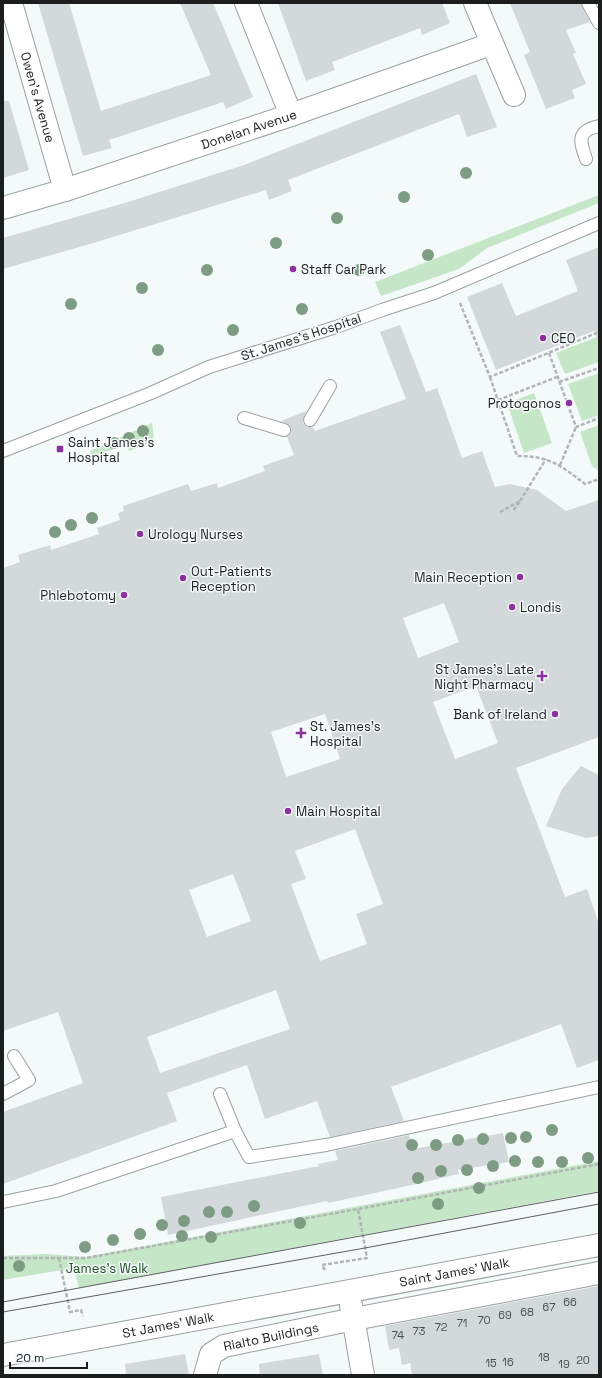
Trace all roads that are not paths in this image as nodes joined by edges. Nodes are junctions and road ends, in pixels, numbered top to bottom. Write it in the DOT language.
graph roads {
  1 [pos="10,3"];
  2 [pos="246,3"];
  3 [pos="475,3"];
  4 [pos="588,3"];
  5 [pos="599,23"];
  6 [pos="491,44"];
  7 [pos="514,95"];
  8 [pos="291,115"];
  9 [pos="599,126"];
  10 [pos="586,160"];
  11 [pos="66,190"];
  12 [pos="3,208"];
  13 [pos="599,223"];
  14 [pos="330,386"];
  15 [pos="244,418"];
  16 [pos="310,420"];
  17 [pos="284,430"];
  18 [pos="3,451"];
  19 [pos="14,1056"];
  20 [pos="599,1087"];
  21 [pos="3,1094"];
  22 [pos="220,1094"];
  23 [pos="235,1131"];
  24 [pos="3,1202"];
  25 [pos="599,1245"];
  26 [pos="599,1273"];
  27 [pos="342,1293"];
  28 [pos="310,1298"];
  29 [pos="354,1319"];
  30 [pos="3,1355"];
  31 [pos="205,1375"];
  32 [pos="363,1375"];
  1 -- 11 [label="street, Owen's Avenue"];
  2 -- 8 [label="street"];
  3 -- 6 [label="street"];
  4 -- 5 [label="lane"];
  6 -- 7 [label="street"];
  6 -- 8 [label="street, Donelan Avenue"];
  8 -- 11 [label="street, Donelan Avenue"];
  9 -- 10 [label="lane"];
  11 -- 12 [label="street, Donelan Avenue"];
  13 -- 18 [label="lane, St. James's Hospital"];
  14 -- 16 [label="lane"];
  15 -- 17 [label="lane"];
  19 -- 21 [label="lane"];
  20 -- 23 [label="lane"];
  22 -- 23 [label="lane"];
  23 -- 24 [label="lane"];
  25 -- 27 [label="street, Saint James' Walk"];
  26 -- 29 [label="street, Rialto Buildings"];
  27 -- 28 [label="street, Saint James' Walk"];
  27 -- 29 [label="street"];
  28 -- 30 [label="street, St James' Walk"];
  29 -- 31 [label="street, Rialto Buildings"];
  29 -- 32 [label="street"];
}
